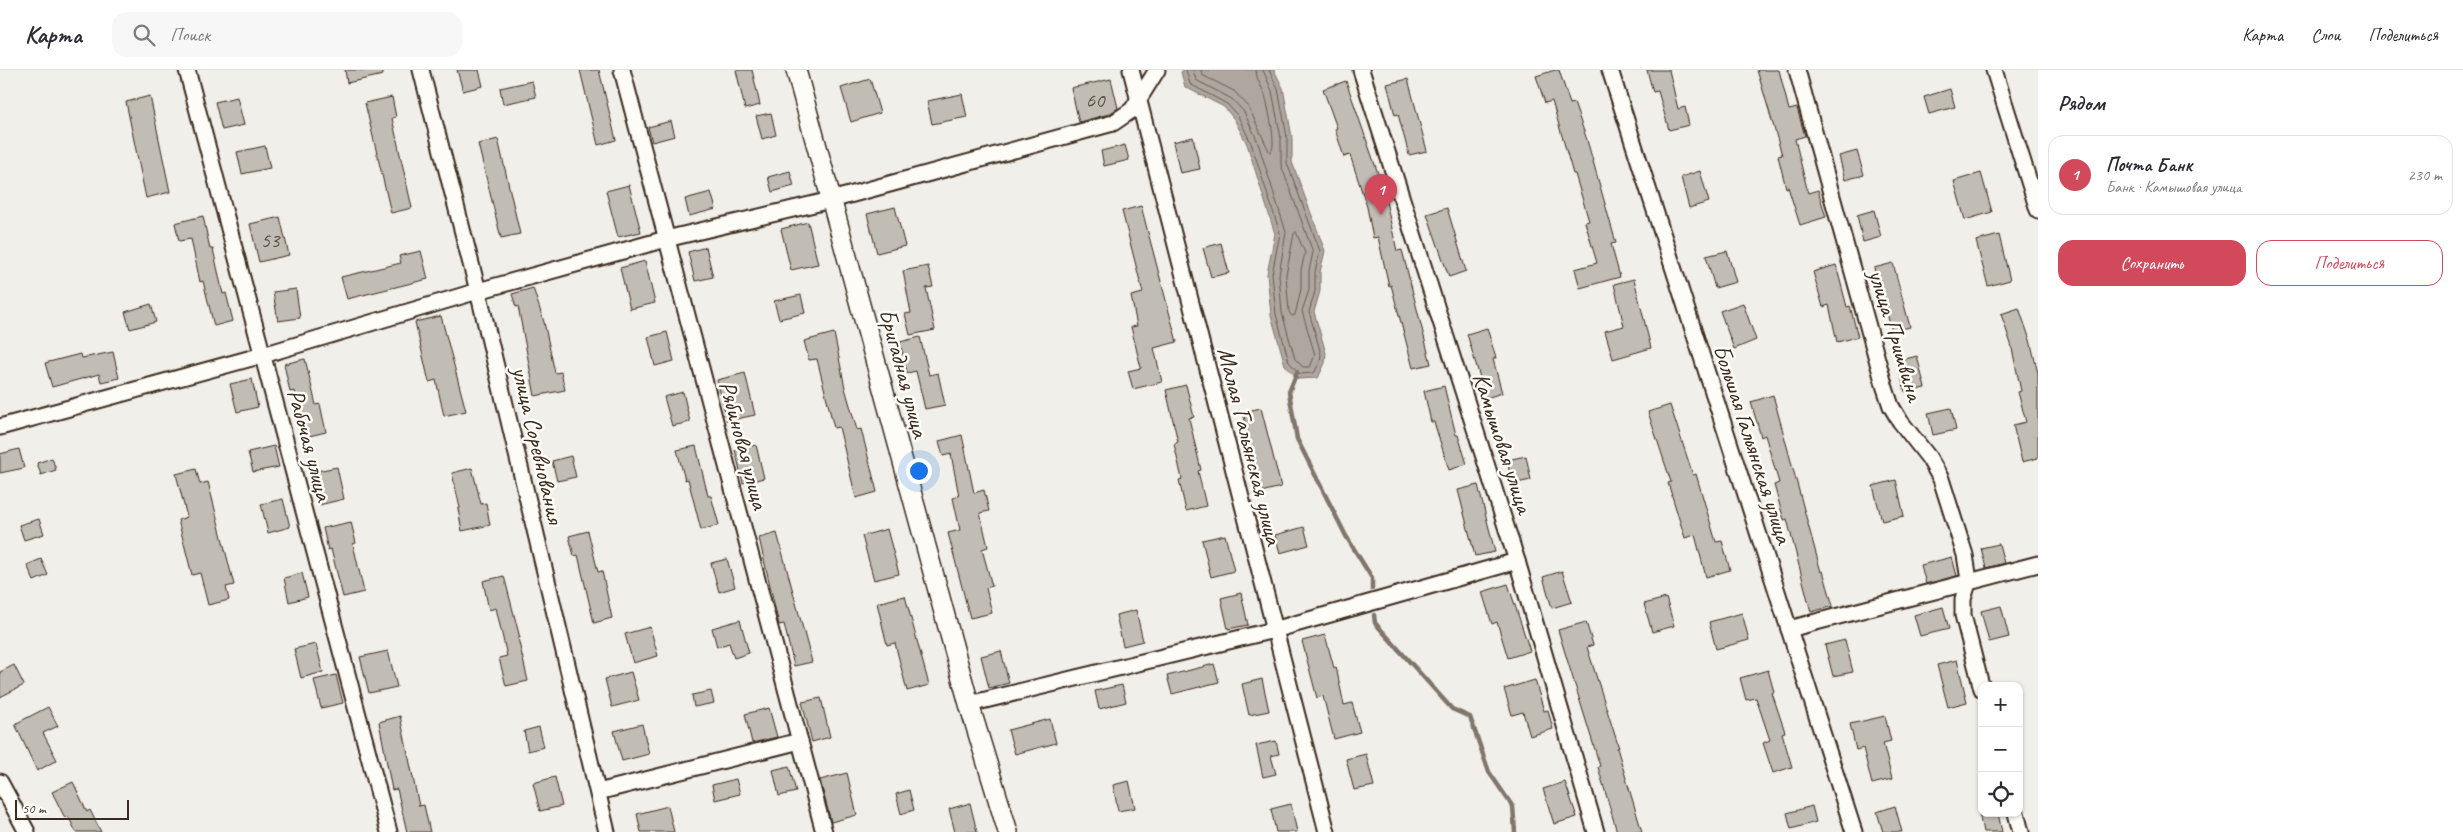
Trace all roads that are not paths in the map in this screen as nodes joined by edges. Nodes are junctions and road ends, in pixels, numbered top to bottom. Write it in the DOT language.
graph roads {
  1 [pos="187,70"];
  2 [pos="421,70"];
  3 [pos="622,70"];
  4 [pos="796,70"];
  5 [pos="1131,70"];
  6 [pos="1157,70"];
  7 [pos="1361,70"];
  8 [pos="1610,70"];
  9 [pos="1797,70"];
  10 [pos="1994,70"];
  11 [pos="1139,101"];
  12 [pos="831,200"];
  13 [pos="2038,210"];
  14 [pos="666,239"];
  15 [pos="478,290"];
  16 [pos="262,355"];
  17 [pos="0,427"];
  18 [pos="1517,561"];
  19 [pos="2038,564"];
  20 [pos="1969,580"];
  21 [pos="1788,629"];
  22 [pos="1274,630"];
  23 [pos="1980,682"];
  24 [pos="969,704"];
  25 [pos="800,742"];
  26 [pos="0,782"];
  27 [pos="598,792"];
  28 [pos="2017,817"];
  29 [pos="27,832"];
  30 [pos="389,832"];
  31 [pos="607,832"];
  32 [pos="824,832"];
  33 [pos="1008,832"];
  34 [pos="1327,832"];
  35 [pos="1596,832"];
  36 [pos="1854,832"];
  37 [pos="2022,832"];
  1 -- 16 [label="street, Рабочая улица"];
  2 -- 15 [label="street, улица Соревнования"];
  3 -- 14 [label="street, Рябиновая улица"];
  4 -- 12 [label="street, Бригадная улица"];
  5 -- 11 [label="street, Малая Гальянская улица"];
  6 -- 11 [label="street"];
  7 -- 18 [label="street, Камышовая улица"];
  8 -- 21 [label="street, Большая Гальянская улица"];
  9 -- 20 [label="street, улица Пришвина"];
  10 -- 13 [label="street"];
  11 -- 12 [label="street"];
  11 -- 22 [label="street, Малая Гальянская улица"];
  12 -- 14 [label="street"];
  12 -- 24 [label="street, Бригадная улица"];
  14 -- 15 [label="street"];
  14 -- 25 [label="street, Рябиновая улица"];
  15 -- 16 [label="street"];
  15 -- 27 [label="street, улица Соревнования"];
  16 -- 17 [label="street"];
  16 -- 30 [label="street, Рабочая улица"];
  18 -- 22 [label="street"];
  18 -- 35 [label="street, Камышовая улица"];
  19 -- 20 [label="street"];
  20 -- 21 [label="street"];
  20 -- 23 [label="street, улица Пришвина"];
  21 -- 36 [label="street, Большая Гальянская улица"];
  22 -- 24 [label="street"];
  22 -- 34 [label="street, Малая Гальянская улица"];
  24 -- 33 [label="street, Бригадная улица"];
  25 -- 27 [label="street"];
  25 -- 32 [label="street, Рябиновая улица"];
  26 -- 29 [label="street"];
  27 -- 31 [label="street, улица Соревнования"];
  28 -- 37 [label="street"];
}
